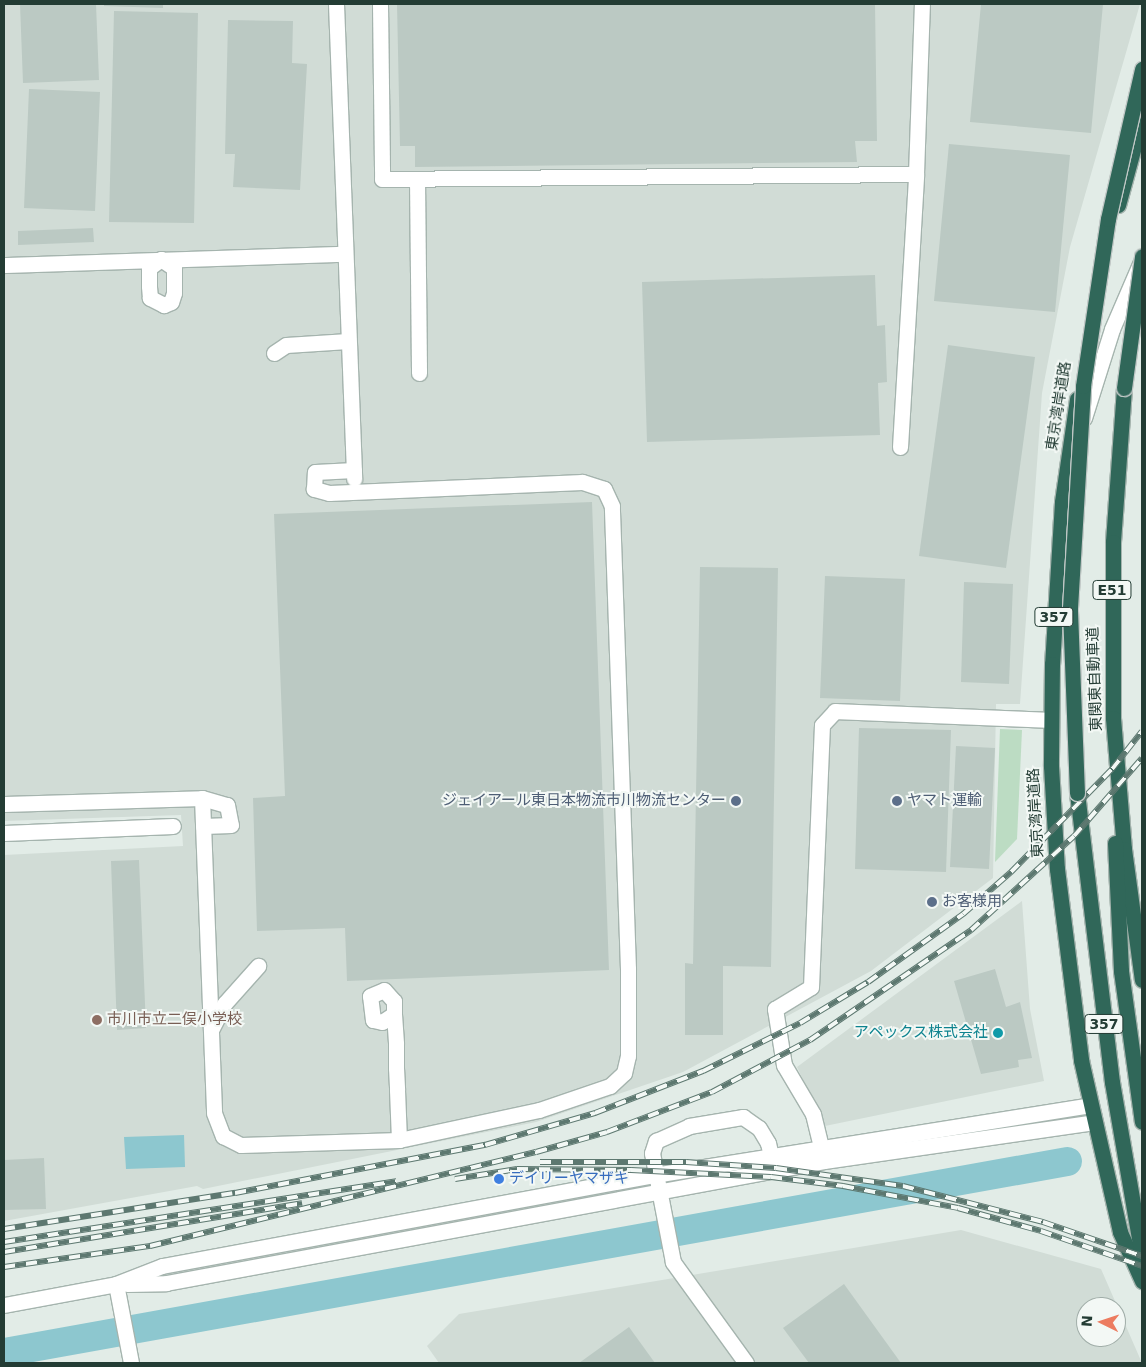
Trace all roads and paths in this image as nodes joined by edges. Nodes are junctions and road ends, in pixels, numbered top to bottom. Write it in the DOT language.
graph roads {
  1 [pos="336,4"];
  2 [pos="380,4"];
  3 [pos="922,4"];
  4 [pos="1142,69"];
  5 [pos="1142,117"];
  6 [pos="916,174"];
  7 [pos="417,179"];
  8 [pos="344,254"];
  9 [pos="1142,257"];
  10 [pos="4,265"];
  11 [pos="348,341"];
  12 [pos="274,353"];
  13 [pos="419,373"];
  14 [pos="900,447"];
  15 [pos="354,470"];
  16 [pos="355,490"];
  17 [pos="1062,502"];
  18 [pos="1051,720"];
  19 [pos="1118,792"];
  20 [pos="202,798"];
  21 [pos="4,804"];
  22 [pos="173,826"];
  23 [pos="203,826"];
  24 [pos="4,833"];
  25 [pos="258,966"];
  26 [pos="1142,980"];
  27 [pos="394,1014"];
  28 [pos="211,1032"];
  29 [pos="1090,1105"];
  30 [pos="1094,1122"];
  31 [pos="1142,1122"];
  32 [pos="399,1140"];
  33 [pos="821,1145"];
  34 [pos="771,1154"];
  35 [pos="824,1161"];
  36 [pos="774,1170"];
  37 [pos="654,1175"];
  38 [pos="657,1191"];
  39 [pos="1142,1254"];
  40 [pos="1142,1281"];
  41 [pos="116,1284"];
  42 [pos="4,1304"];
  43 [pos="131,1363"];
  44 [pos="746,1363"];
  1 -- 8 [label="street"];
  2 -- 7 [label="street"];
  3 -- 6 [label="street"];
  4 -- 39 [label="highway, 東京湾岸道路 / 357, bridge"];
  5 -- 17 [label="highway, 東京湾岸道路 / 357"];
  6 -- 7 [label="street"];
  6 -- 14 [label="street"];
  7 -- 13 [label="street"];
  8 -- 10 [label="street"];
  8 -- 11 [label="street"];
  9 -- 17 [label="street"];
  9 -- 19 [label="highway, 東関東自動車道 / E51, bridge"];
  11 -- 12 [label="street"];
  11 -- 15 [label="street"];
  15 -- 16 [label="street"];
  15 -- 16 [label="street"];
  16 -- 32 [label="street"];
  17 -- 18 [label="highway, 東京湾岸道路 / 357"];
  18 -- 29 [label="highway, 東京湾岸道路 / 357"];
  18 -- 33 [label="street"];
  19 -- 26 [label="highway, 東関東自動車道 / E51"];
  19 -- 31 [label="highway"];
  20 -- 21 [label="street"];
  20 -- 23 [label="street"];
  20 -- 23 [label="street"];
  22 -- 24 [label="street"];
  23 -- 28 [label="street"];
  25 -- 28 [label="street"];
  27 -- 32 [label="street"];
  28 -- 32 [label="street"];
  29 -- 30 [label="highway, 東京湾岸道路 / 357"];
  29 -- 33 [label="street"];
  30 -- 35 [label="street"];
  30 -- 40 [label="highway, 東京湾岸道路 / 357"];
  33 -- 34 [label="street"];
  33 -- 35 [label="street"];
  34 -- 36 [label="street"];
  34 -- 37 [label="street"];
  34 -- 37 [label="street"];
  35 -- 36 [label="street"];
  36 -- 38 [label="street"];
  37 -- 38 [label="street"];
  37 -- 41 [label="street"];
  38 -- 41 [label="street"];
  38 -- 44 [label="street"];
  41 -- 42 [label="street"];
  41 -- 43 [label="street"];
}
